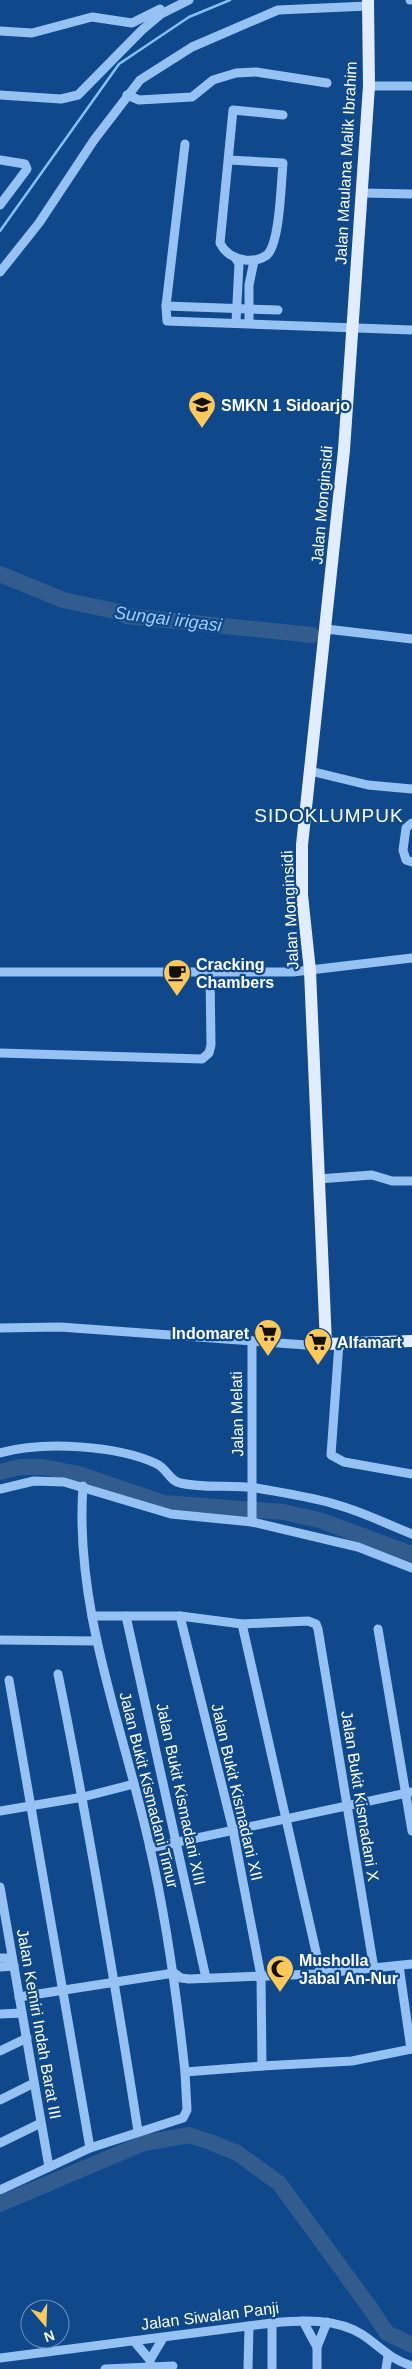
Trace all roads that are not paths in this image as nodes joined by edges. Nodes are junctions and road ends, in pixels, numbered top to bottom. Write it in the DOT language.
graph roads {
  1 [pos="189,0"];
  2 [pos="368,3"];
  3 [pos="160,8"];
  4 [pos="0,31"];
  5 [pos="327,83"];
  6 [pos="369,86"];
  7 [pos="412,86"];
  8 [pos="0,95"];
  9 [pos="127,95"];
  10 [pos="283,115"];
  11 [pos="185,144"];
  12 [pos="0,160"];
  13 [pos="229,160"];
  14 [pos="363,192"];
  15 [pos="412,194"];
  16 [pos="0,205"];
  17 [pos="236,259"];
  18 [pos="254,261"];
  19 [pos="0,272"];
  20 [pos="166,306"];
  21 [pos="236,308"];
  22 [pos="249,309"];
  23 [pos="278,310"];
  24 [pos="236,322"];
  25 [pos="249,324"];
  26 [pos="351,327"];
  27 [pos="412,330"];
  28 [pos="326,630"];
  29 [pos="412,639"];
  30 [pos="310,771"];
  31 [pos="412,789"];
  32 [pos="412,823"];
  33 [pos="412,862"];
  34 [pos="412,958"];
  35 [pos="310,971"];
  36 [pos="0,972"];
  37 [pos="210,973"];
  38 [pos="0,1054"];
  39 [pos="318,1179"];
  40 [pos="412,1180"];
  41 [pos="0,1328"];
  42 [pos="252,1341"];
  43 [pos="412,1342"];
  44 [pos="332,1343"];
  45 [pos="0,1453"];
  46 [pos="412,1474"];
  47 [pos="84,1486"];
  48 [pos="0,1489"];
  49 [pos="253,1491"];
  50 [pos="252,1517"];
  51 [pos="412,1534"];
  52 [pos="412,1568"];
  53 [pos="92,1616"];
  54 [pos="126,1616"];
  55 [pos="180,1616"];
  56 [pos="242,1624"];
  57 [pos="378,1629"];
  58 [pos="0,1640"];
  59 [pos="97,1641"];
  60 [pos="58,1674"];
  61 [pos="9,1680"];
  62 [pos="134,1784"];
  63 [pos="409,1793"];
  64 [pos="83,1796"];
  65 [pos="30,1805"];
  66 [pos="346,1806"];
  67 [pos="0,1811"];
  68 [pos="285,1820"];
  69 [pos="232,1830"];
  70 [pos="412,1832"];
  71 [pos="177,1842"];
  72 [pos="150,1848"];
  73 [pos="0,1887"];
  74 [pos="2,1905"];
  75 [pos="0,1958"];
  76 [pos="13,1962"];
  77 [pos="412,1964"];
  78 [pos="399,1966"];
  79 [pos="0,1967"];
  80 [pos="374,1969"];
  81 [pos="174,1973"];
  82 [pos="321,1974"];
  83 [pos="261,1976"];
  84 [pos="206,1978"];
  85 [pos="115,1981"];
  86 [pos="63,1990"];
  87 [pos="20,1997"];
  88 [pos="22,2013"];
  89 [pos="0,2014"];
  90 [pos="27,2038"];
  91 [pos="412,2049"];
  92 [pos="0,2051"];
  93 [pos="262,2066"];
  94 [pos="185,2072"];
  95 [pos="34,2084"];
  96 [pos="0,2100"];
  97 [pos="41,2123"];
  98 [pos="138,2131"];
  99 [pos="0,2143"];
  100 [pos="90,2148"];
  101 [pos="49,2166"];
  102 [pos="0,2190"];
  103 [pos="303,2321"];
  104 [pos="327,2322"];
  105 [pos="272,2323"];
  106 [pos="249,2326"];
  107 [pos="163,2338"];
  108 [pos="134,2341"];
  109 [pos="317,2347"];
  110 [pos="388,2356"];
  111 [pos="0,2358"];
  112 [pos="150,2365"];
  113 [pos="173,2366"];
  114 [pos="406,2366"];
  115 [pos="105,2369"];
  116 [pos="248,2369"];
  117 [pos="272,2369"];
  118 [pos="317,2369"];
  119 [pos="386,2369"];
  1 -- 3 [label="street"];
  2 -- 6 [label="main road, Jalan Maulana Malik Ibrahim"];
  2 -- 9 [label="street"];
  3 -- 4 [label="street"];
  3 -- 8 [label="street"];
  5 -- 9 [label="street"];
  6 -- 7 [label="street"];
  6 -- 14 [label="main road, Jalan Maulana Malik Ibrahim"];
  9 -- 19 [label="street"];
  10 -- 13 [label="street"];
  11 -- 20 [label="street"];
  12 -- 16 [label="street"];
  13 -- 17 [label="street"];
  13 -- 18 [label="street"];
  14 -- 15 [label="street"];
  14 -- 26 [label="main road, Jalan Maulana Malik Ibrahim"];
  17 -- 18 [label="street"];
  17 -- 21 [label="street"];
  18 -- 22 [label="street"];
  20 -- 21 [label="street"];
  20 -- 24 [label="street"];
  21 -- 22 [label="street"];
  21 -- 24 [label="street"];
  22 -- 23 [label="street"];
  22 -- 25 [label="street"];
  24 -- 25 [label="street"];
  25 -- 26 [label="street"];
  26 -- 27 [label="street"];
  26 -- 28 [label="main road, Jalan Monginsidi"];
  28 -- 29 [label="street"];
  28 -- 30 [label="main road, Jalan Monginsidi"];
  30 -- 31 [label="street"];
  30 -- 35 [label="main road, Jalan Monginsidi"];
  32 -- 33 [label="street"];
  34 -- 35 [label="street"];
  35 -- 37 [label="street"];
  35 -- 39 [label="main road, Jalan Monginsidi"];
  36 -- 37 [label="street"];
  37 -- 38 [label="street"];
  39 -- 40 [label="street"];
  39 -- 44 [label="main road, Jalan Monginsidi"];
  41 -- 42 [label="street"];
  42 -- 44 [label="street"];
  42 -- 49 [label="street, Jalan Melati"];
  43 -- 44 [label="main road"];
  44 -- 46 [label="street"];
  45 -- 49 [label="street"];
  47 -- 48 [label="street"];
  47 -- 50 [label="street"];
  47 -- 53 [label="street, Jalan Bukit Kismadani Timur"];
  49 -- 50 [label="street, Jalan Melati"];
  49 -- 51 [label="street"];
  50 -- 52 [label="street"];
  53 -- 54 [label="street"];
  53 -- 59 [label="street, Jalan Bukit Kismadani Timur"];
  54 -- 55 [label="street"];
  54 -- 71 [label="street, Jalan Bukit Kismadani XIII"];
  55 -- 56 [label="street"];
  55 -- 69 [label="street, Jalan Bukit Kismadani XII"];
  56 -- 66 [label="street, Jalan Bukit Kismadani X"];
  56 -- 68 [label="street"];
  57 -- 63 [label="street"];
  58 -- 59 [label="street"];
  59 -- 62 [label="street, Jalan Bukit Kismadani Timur"];
  60 -- 64 [label="street"];
  61 -- 65 [label="street"];
  62 -- 64 [label="street"];
  62 -- 72 [label="street, Jalan Bukit Kismadani Timur"];
  63 -- 66 [label="street"];
  63 -- 70 [label="street"];
  64 -- 65 [label="street"];
  64 -- 85 [label="street"];
  65 -- 67 [label="street"];
  65 -- 86 [label="street"];
  66 -- 68 [label="street"];
  66 -- 80 [label="street, Jalan Bukit Kismadani X"];
  68 -- 69 [label="street"];
  68 -- 82 [label="street"];
  69 -- 71 [label="street"];
  69 -- 83 [label="street, Jalan Bukit Kismadani XII"];
  71 -- 72 [label="street"];
  71 -- 84 [label="street, Jalan Bukit Kismadani XIII"];
  72 -- 81 [label="street, Jalan Bukit Kismadani Timur"];
  73 -- 74 [label="street, Jalan Kemiri Indah Barat III"];
  74 -- 76 [label="street, Jalan Kemiri Indah Barat III"];
  75 -- 76 [label="street"];
  76 -- 79 [label="street"];
  76 -- 87 [label="street, Jalan Kemiri Indah Barat III"];
  77 -- 78 [label="street"];
  78 -- 80 [label="street"];
  78 -- 91 [label="street"];
  80 -- 82 [label="street"];
  81 -- 84 [label="street"];
  81 -- 85 [label="street"];
  81 -- 94 [label="street, Jalan Bukit Kismadani Timur"];
  82 -- 83 [label="street"];
  83 -- 84 [label="street"];
  83 -- 93 [label="street, Jalan Bukit Kismadani XII"];
  85 -- 86 [label="street"];
  85 -- 98 [label="street"];
  86 -- 87 [label="street"];
  86 -- 100 [label="street"];
  87 -- 88 [label="street, Jalan Kemiri Indah Barat III"];
  88 -- 89 [label="street"];
  88 -- 90 [label="street, Jalan Kemiri Indah Barat III"];
  90 -- 92 [label="street"];
  90 -- 95 [label="street, Jalan Kemiri Indah Barat III"];
  91 -- 93 [label="street"];
  93 -- 94 [label="street"];
  94 -- 98 [label="street, Jalan Bukit Kismadani Timur"];
  95 -- 96 [label="street"];
  95 -- 97 [label="street, Jalan Kemiri Indah Barat III"];
  97 -- 99 [label="street"];
  97 -- 101 [label="street, Jalan Kemiri Indah Barat III"];
  98 -- 100 [label="street"];
  100 -- 101 [label="street"];
  101 -- 102 [label="street"];
  103 -- 104 [label="street, Jalan Siwalan Panji"];
  103 -- 105 [label="street, Jalan Siwalan Panji"];
  103 -- 109 [label="street"];
  104 -- 109 [label="street"];
  104 -- 110 [label="street, Jalan Siwalan Panji"];
  105 -- 106 [label="street, Jalan Siwalan Panji"];
  105 -- 117 [label="street"];
  106 -- 107 [label="street, Jalan Siwalan Panji"];
  106 -- 116 [label="street"];
  107 -- 108 [label="street, Jalan Siwalan Panji"];
  107 -- 112 [label="street"];
  108 -- 111 [label="street, Jalan Siwalan Panji"];
  108 -- 112 [label="street"];
  109 -- 118 [label="street"];
  110 -- 114 [label="street, Jalan Siwalan Panji"];
  110 -- 119 [label="street"];
  112 -- 113 [label="street"];
  112 -- 115 [label="street"];
}
